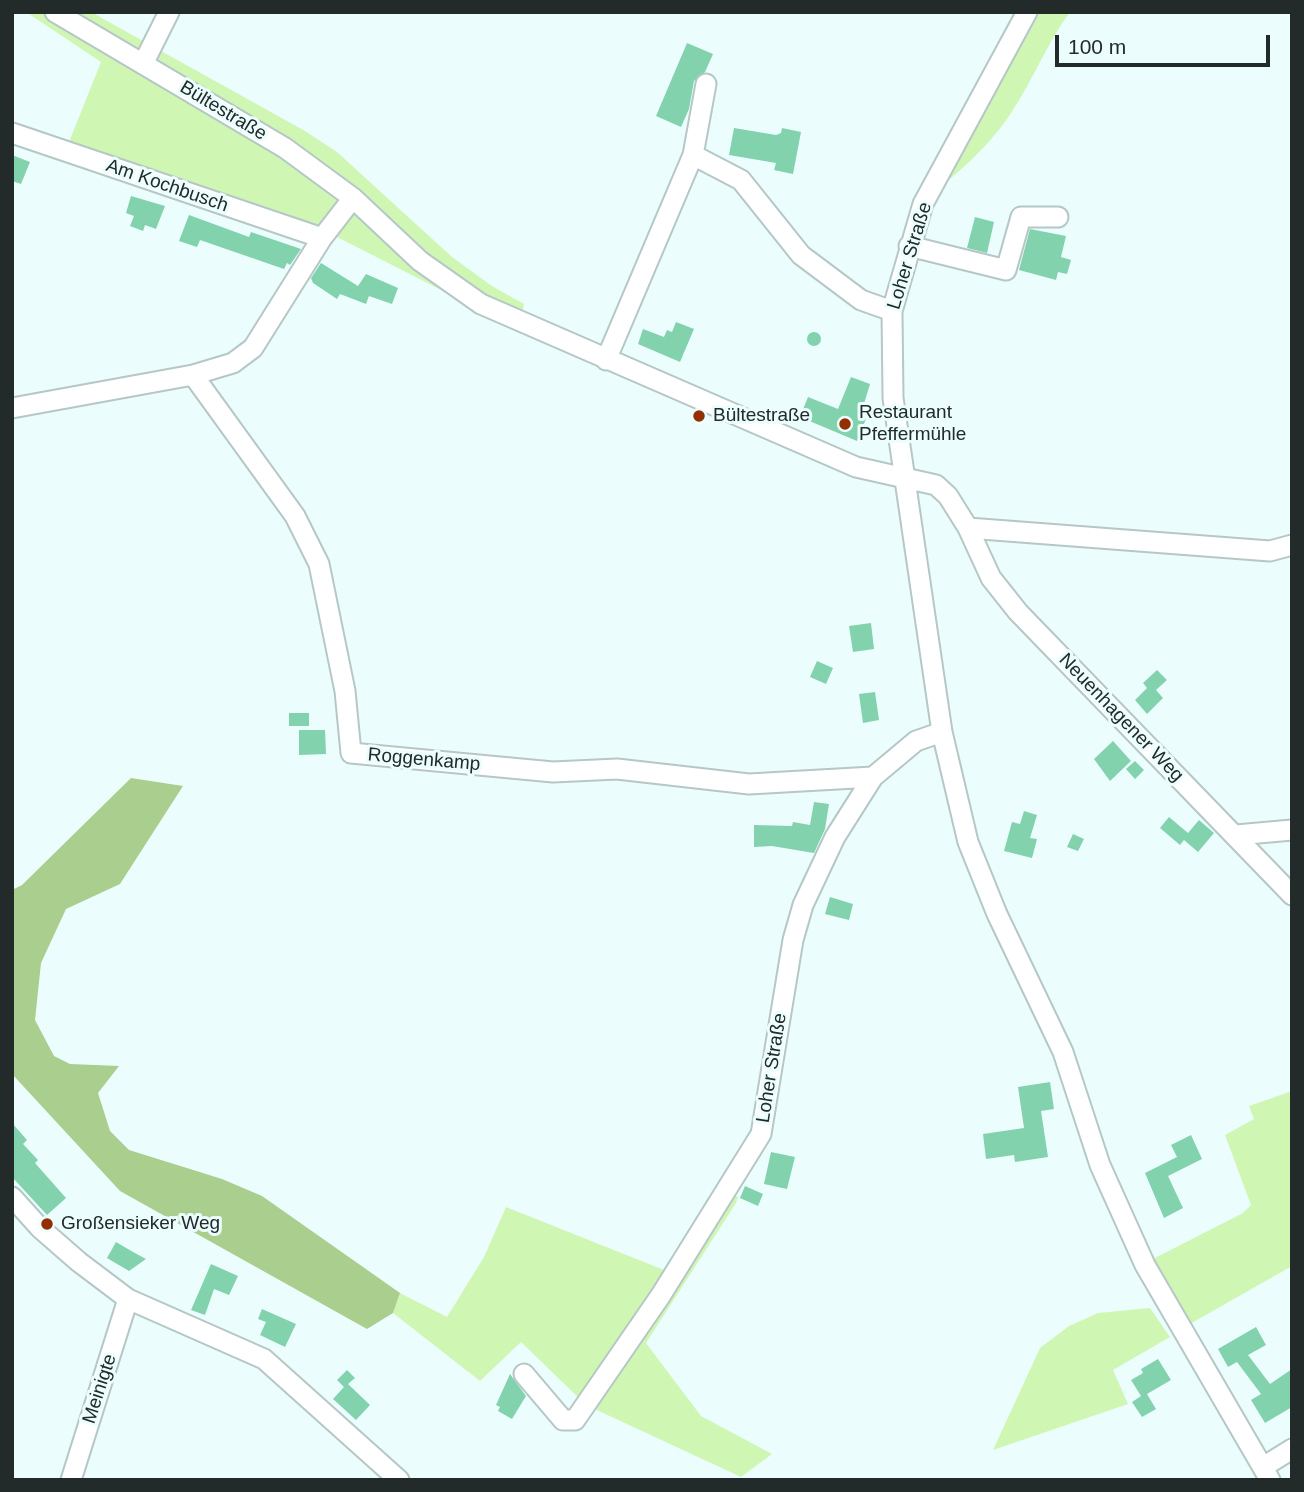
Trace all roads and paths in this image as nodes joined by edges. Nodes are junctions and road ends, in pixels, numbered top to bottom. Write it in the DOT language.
graph roads {
  1 [pos="55,12"];
  2 [pos="169,12"];
  3 [pos="1027,12"];
  4 [pos="143,64"];
  5 [pos="706,84"];
  6 [pos="12,132"];
  7 [pos="693,155"];
  8 [pos="353,198"];
  9 [pos="1058,218"];
  10 [pos="322,238"];
  11 [pos="909,246"];
  12 [pos="892,311"];
  13 [pos="606,360"];
  14 [pos="193,374"];
  15 [pos="12,408"];
  16 [pos="904,478"];
  17 [pos="968,528"];
  18 [pos="1292,545"];
  19 [pos="942,732"];
  20 [pos="873,778"];
  21 [pos="1292,830"];
  22 [pos="1236,835"];
  23 [pos="1292,895"];
  24 [pos="12,1197"];
  25 [pos="128,1298"];
  26 [pos="524,1374"];
  27 [pos="1292,1448"];
  28 [pos="1266,1474"];
  29 [pos="71,1480"];
  30 [pos="399,1480"];
  1 -- 4 [label="street, Bültestraße"];
  2 -- 4 [label="street"];
  3 -- 11 [label="street, Loher Straße"];
  4 -- 8 [label="street, Bültestraße"];
  5 -- 7 [label="street"];
  6 -- 10 [label="street, Am Kochbusch"];
  7 -- 12 [label="street"];
  7 -- 13 [label="street"];
  8 -- 10 [label="street"];
  8 -- 13 [label="street, Bültestraße"];
  9 -- 11 [label="street"];
  10 -- 14 [label="street"];
  11 -- 12 [label="street, Loher Straße"];
  12 -- 16 [label="street, Loher Straße"];
  13 -- 16 [label="street, Bültestraße"];
  14 -- 15 [label="street"];
  14 -- 20 [label="street, Roggenkamp"];
  16 -- 17 [label="street, Neuenhagener Weg"];
  16 -- 19 [label="street, Loher Straße"];
  17 -- 18 [label="street"];
  17 -- 22 [label="street, Neuenhagener Weg"];
  19 -- 20 [label="street, Loher Straße"];
  19 -- 28 [label="street, Loher Straße"];
  20 -- 26 [label="street, Loher Straße"];
  21 -- 22 [label="street"];
  22 -- 23 [label="street, Neuenhagener Weg"];
  24 -- 25 [label="street"];
  25 -- 29 [label="street, Meinigte"];
  25 -- 30 [label="street"];
  27 -- 28 [label="street"];
}
